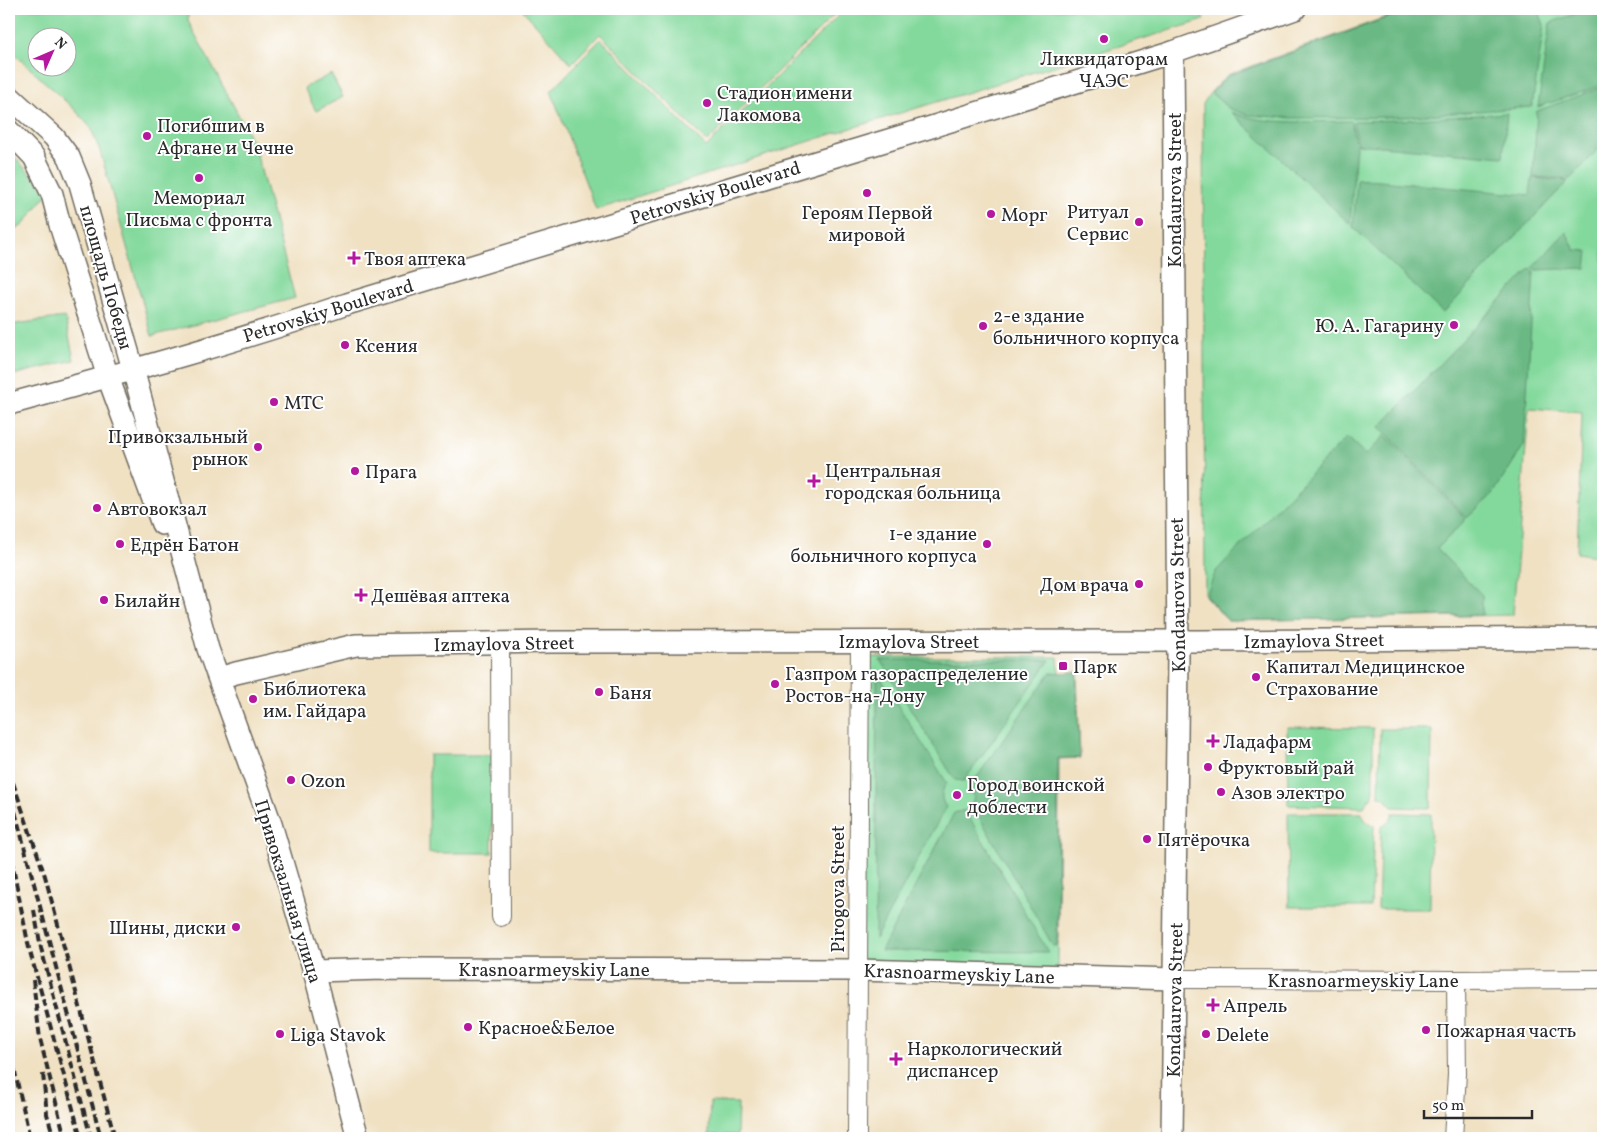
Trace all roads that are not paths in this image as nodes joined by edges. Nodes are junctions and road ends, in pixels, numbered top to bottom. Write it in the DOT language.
graph roads {
  1 [pos="1295,9"];
  2 [pos="1173,52"];
  3 [pos="9,96"];
  4 [pos="9,131"];
  5 [pos="80,184"];
  6 [pos="52,194"];
  7 [pos="133,369"];
  8 [pos="108,377"];
  9 [pos="9,404"];
  10 [pos="1603,638"];
  11 [pos="860,641"];
  12 [pos="1178,641"];
  13 [pos="500,642"];
  14 [pos="208,648"];
  15 [pos="219,678"];
  16 [pos="501,917"];
  17 [pos="858,970"];
  18 [pos="314,971"];
  19 [pos="1174,979"];
  20 [pos="1603,979"];
  21 [pos="1456,980"];
  22 [pos="358,1138"];
  23 [pos="857,1138"];
  24 [pos="1172,1138"];
  25 [pos="1453,1138"];
  1 -- 2 [label="street, Petrovskiy Boulevard"];
  2 -- 7 [label="street, Petrovskiy Boulevard"];
  2 -- 12 [label="street, Kondaurova Street"];
  3 -- 5 [label="street, площадь Победы"];
  4 -- 6 [label="street, площадь Победы"];
  5 -- 6 [label="street, площадь Победы"];
  5 -- 7 [label="street, площадь Победы"];
  6 -- 8 [label="street, площадь Победы"];
  7 -- 8 [label="street, Petrovskiy Boulevard"];
  7 -- 14 [label="street, Привокзальная улица"];
  8 -- 9 [label="street, Petrovskiy Boulevard"];
  8 -- 14 [label="street, Привокзальная улица"];
  10 -- 12 [label="street, Izmaylova Street"];
  11 -- 12 [label="street, Izmaylova Street"];
  11 -- 13 [label="street, Izmaylova Street"];
  11 -- 17 [label="street, Pirogova Street"];
  12 -- 19 [label="street, Kondaurova Street"];
  13 -- 15 [label="street, Izmaylova Street"];
  13 -- 16 [label="street"];
  14 -- 15 [label="street, Привокзальная улица"];
  15 -- 18 [label="street, Привокзальная улица"];
  17 -- 18 [label="street, Krasnoarmeyskiy Lane"];
  17 -- 19 [label="street, Krasnoarmeyskiy Lane"];
  17 -- 23 [label="street, Pirogova Street"];
  18 -- 22 [label="street, Привокзальная улица"];
  19 -- 21 [label="street, Krasnoarmeyskiy Lane"];
  19 -- 24 [label="street, Kondaurova Street"];
  20 -- 21 [label="street, Krasnoarmeyskiy Lane"];
  21 -- 25 [label="street"];
}
